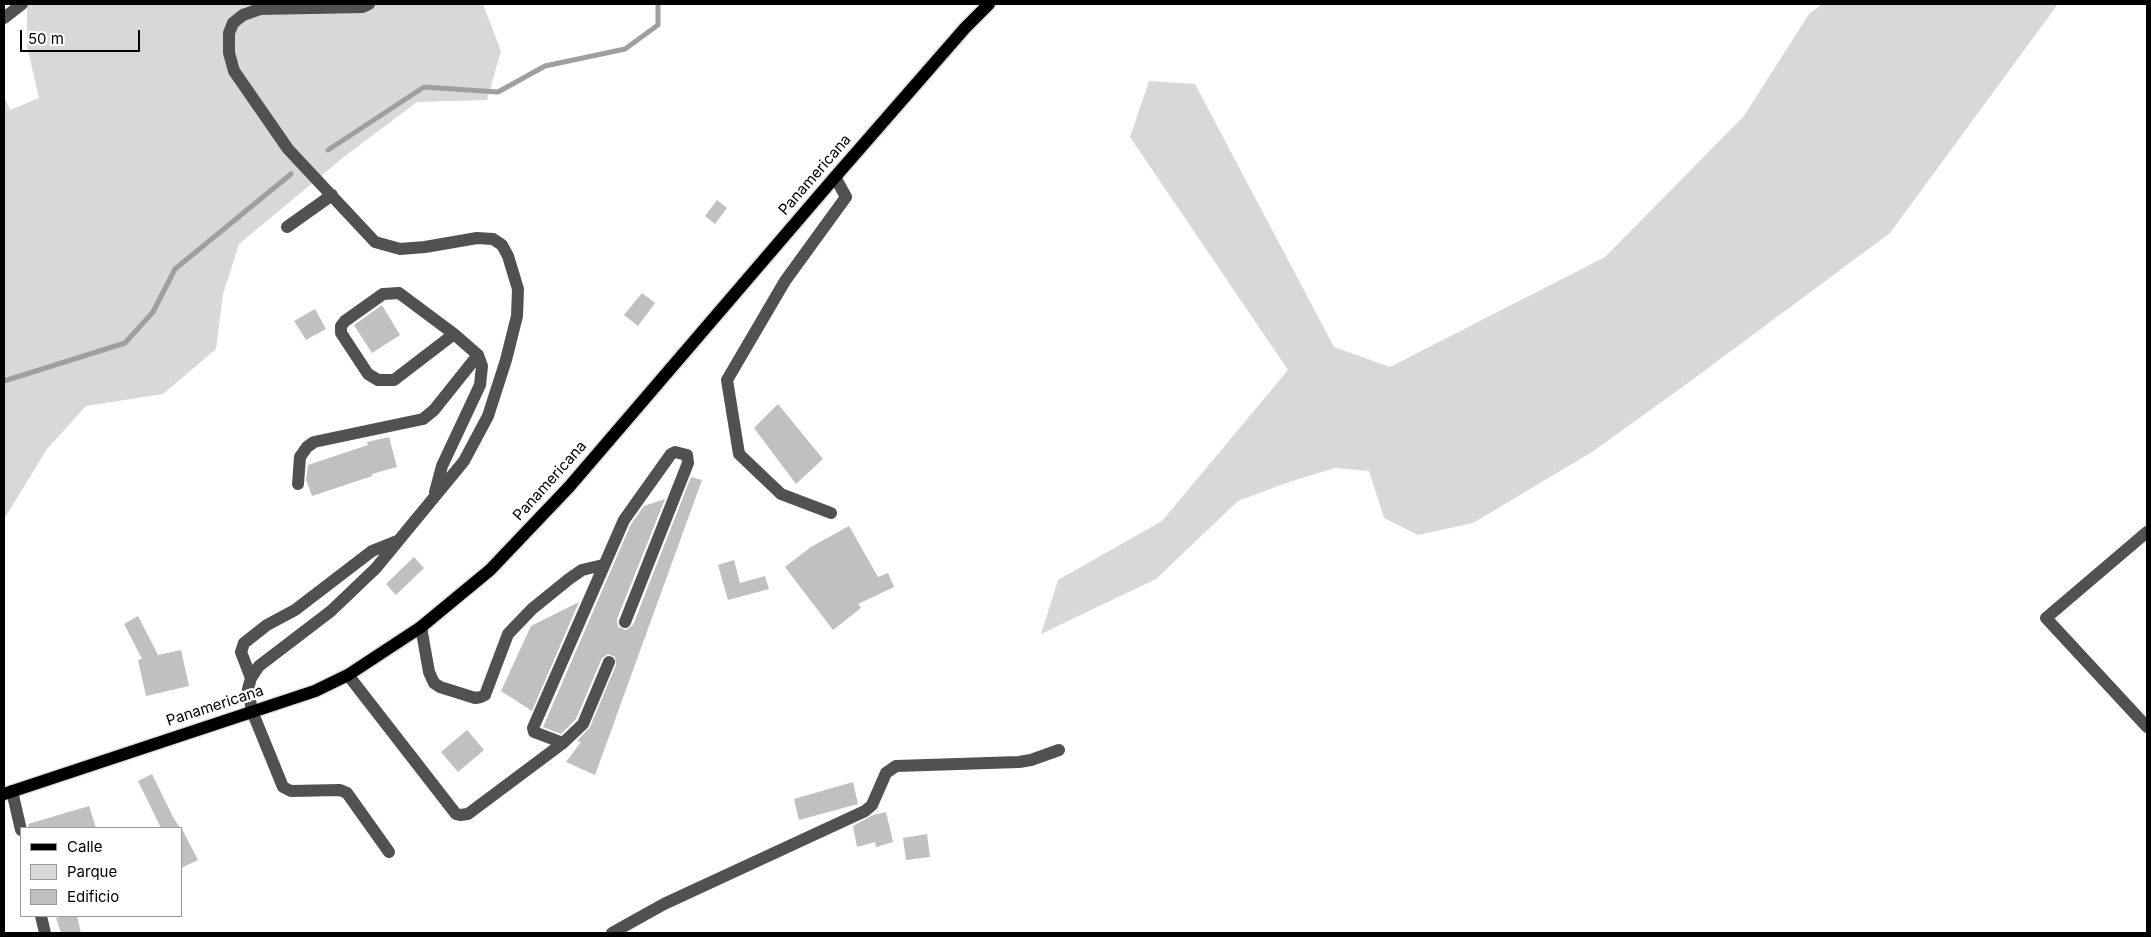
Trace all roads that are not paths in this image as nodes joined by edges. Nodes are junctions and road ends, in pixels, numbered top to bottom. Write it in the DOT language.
graph roads {
  1 [pos="22,4"];
  2 [pos="369,4"];
  3 [pos="989,4"];
  4 [pos="4,18"];
  5 [pos="835,177"];
  6 [pos="332,195"];
  7 [pos="286,227"];
  8 [pos="454,334"];
  9 [pos="478,355"];
  10 [pos="298,484"];
  11 [pos="434,497"];
  12 [pos="831,513"];
  13 [pos="2146,535"];
  14 [pos="399,540"];
  15 [pos="603,565"];
  16 [pos="625,622"];
  17 [pos="422,628"];
  18 [pos="609,662"];
  19 [pos="348,675"];
  20 [pos="251,678"];
  21 [pos="252,711"];
  22 [pos="2147,727"];
  23 [pos="564,743"];
  24 [pos="1059,750"];
  25 [pos="8,792"];
  26 [pos="20,827"];
  27 [pos="390,852"];
  28 [pos="41,917"];
  29 [pos="45,933"];
  30 [pos="612,933"];
  1 -- 4 [label="street"];
  2 -- 6 [label="street"];
  3 -- 5 [label="main road, Panamericana"];
  5 -- 12 [label="street"];
  5 -- 17 [label="main road, Panamericana"];
  6 -- 7 [label="street"];
  6 -- 11 [label="street"];
  8 -- 8 [label="street"];
  8 -- 9 [label="street"];
  9 -- 10 [label="street"];
  9 -- 11 [label="street"];
  11 -- 14 [label="street"];
  13 -- 22 [label="street"];
  14 -- 20 [label="street"];
  14 -- 20 [label="street"];
  15 -- 16 [label="street"];
  15 -- 17 [label="street"];
  15 -- 23 [label="street"];
  17 -- 19 [label="main road, Panamericana"];
  18 -- 23 [label="street"];
  19 -- 21 [label="main road, Panamericana"];
  19 -- 23 [label="street"];
  20 -- 21 [label="street"];
  21 -- 25 [label="main road, Panamericana"];
  21 -- 27 [label="street"];
  24 -- 30 [label="street"];
  25 -- 26 [label="street"];
  28 -- 29 [label="street"];
}
